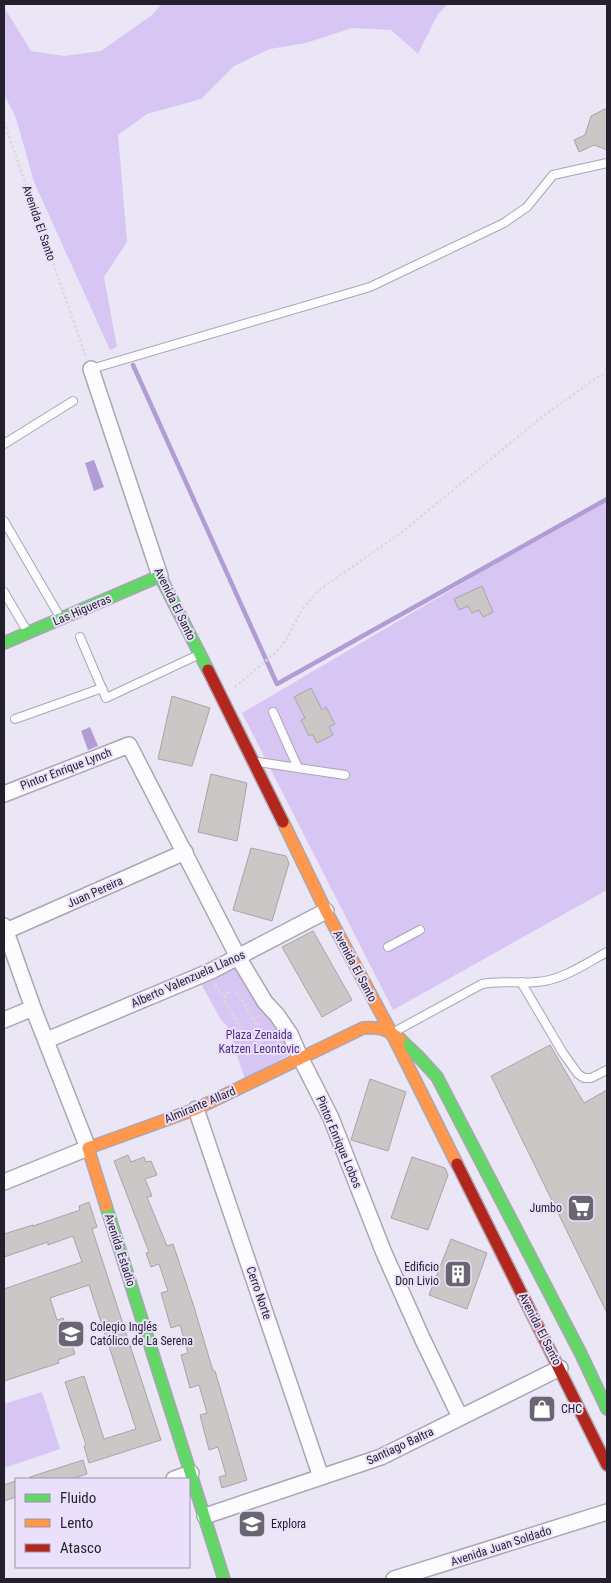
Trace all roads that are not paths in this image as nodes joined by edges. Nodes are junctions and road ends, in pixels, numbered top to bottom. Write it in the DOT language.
graph roads {
  1 [pos="607,162"];
  2 [pos="90,370"];
  3 [pos="73,402"];
  4 [pos="4,444"];
  5 [pos="4,521"];
  6 [pos="160,576"];
  7 [pos="4,592"];
  8 [pos="61,618"];
  9 [pos="28,633"];
  10 [pos="80,637"];
  11 [pos="4,643"];
  12 [pos="200,655"];
  13 [pos="102,688"];
  14 [pos="273,712"];
  15 [pos="15,720"];
  16 [pos="129,745"];
  17 [pos="254,762"];
  18 [pos="298,768"];
  19 [pos="345,775"];
  20 [pos="4,794"];
  21 [pos="185,852"];
  22 [pos="326,910"];
  23 [pos="5,929"];
  24 [pos="420,930"];
  25 [pos="388,947"];
  26 [pos="607,952"];
  27 [pos="238,957"];
  28 [pos="521,982"];
  29 [pos="33,1008"];
  30 [pos="4,1020"];
  31 [pos="392,1034"];
  32 [pos="47,1040"];
  33 [pos="301,1060"];
  34 [pos="607,1070"];
  35 [pos="196,1109"];
  36 [pos="88,1148"];
  37 [pos="4,1182"];
  38 [pos="560,1368"];
  39 [pos="607,1409"];
  40 [pos="460,1417"];
  41 [pos="607,1465"];
  42 [pos="191,1473"];
  43 [pos="321,1477"];
  44 [pos="177,1478"];
  45 [pos="607,1512"];
  46 [pos="205,1516"];
  47 [pos="224,1579"];
  48 [pos="394,1579"];
  1 -- 2 [label="lane"];
  2 -- 6 [label="street, Avenida El Santo"];
  3 -- 4 [label="lane"];
  5 -- 8 [label="lane"];
  6 -- 8 [label="main road, Las Higueras"];
  6 -- 12 [label="main road, Avenida El Santo"];
  7 -- 9 [label="lane"];
  8 -- 9 [label="main road, Las Higueras"];
  9 -- 11 [label="main road, Las Higueras"];
  10 -- 13 [label="lane"];
  12 -- 13 [label="lane"];
  12 -- 17 [label="main road, Avenida El Santo"];
  13 -- 15 [label="lane"];
  14 -- 18 [label="lane"];
  16 -- 20 [label="street, Pintor Enrique Lynch"];
  16 -- 21 [label="street, Pintor Enrique Lobos"];
  17 -- 18 [label="lane"];
  17 -- 22 [label="main road, Avenida El Santo"];
  18 -- 19 [label="lane"];
  21 -- 23 [label="street, Juan Pereira"];
  21 -- 27 [label="street, Pintor Enrique Lobos"];
  22 -- 27 [label="street, Alberto Valenzuela Llanos"];
  22 -- 31 [label="main road, Avenida El Santo"];
  23 -- 29 [label="street, Avenida Estadio"];
  24 -- 25 [label="lane"];
  26 -- 28 [label="lane"];
  27 -- 32 [label="street, Alberto Valenzuela Llanos"];
  27 -- 33 [label="street, Pintor Enrique Lobos"];
  28 -- 31 [label="lane"];
  28 -- 34 [label="lane"];
  29 -- 30 [label="street"];
  29 -- 32 [label="street, Avenida Estadio"];
  31 -- 33 [label="main road, Almirante Allard"];
  31 -- 38 [label="main road, Avenida El Santo"];
  31 -- 39 [label="main road, Avenida El Santo"];
  32 -- 36 [label="street, Avenida Estadio"];
  33 -- 35 [label="main road, Almirante Allard"];
  33 -- 40 [label="street, Pintor Enrique Lobos"];
  35 -- 36 [label="main road, Almirante Allard"];
  35 -- 43 [label="street, Cerro Norte"];
  36 -- 37 [label="street, Almirante Allard"];
  36 -- 42 [label="main road, Avenida Estadio"];
  38 -- 40 [label="street, Santiago Baltra"];
  38 -- 41 [label="main road, Avenida El Santo"];
  40 -- 43 [label="street, Santiago Baltra"];
  42 -- 44 [label="street"];
  42 -- 46 [label="main road, Avenida Estadio"];
  43 -- 46 [label="street, Santiago Baltra"];
  45 -- 48 [label="street, Avenida Juan Soldado"];
  46 -- 47 [label="main road, Avenida Estadio"];
}
